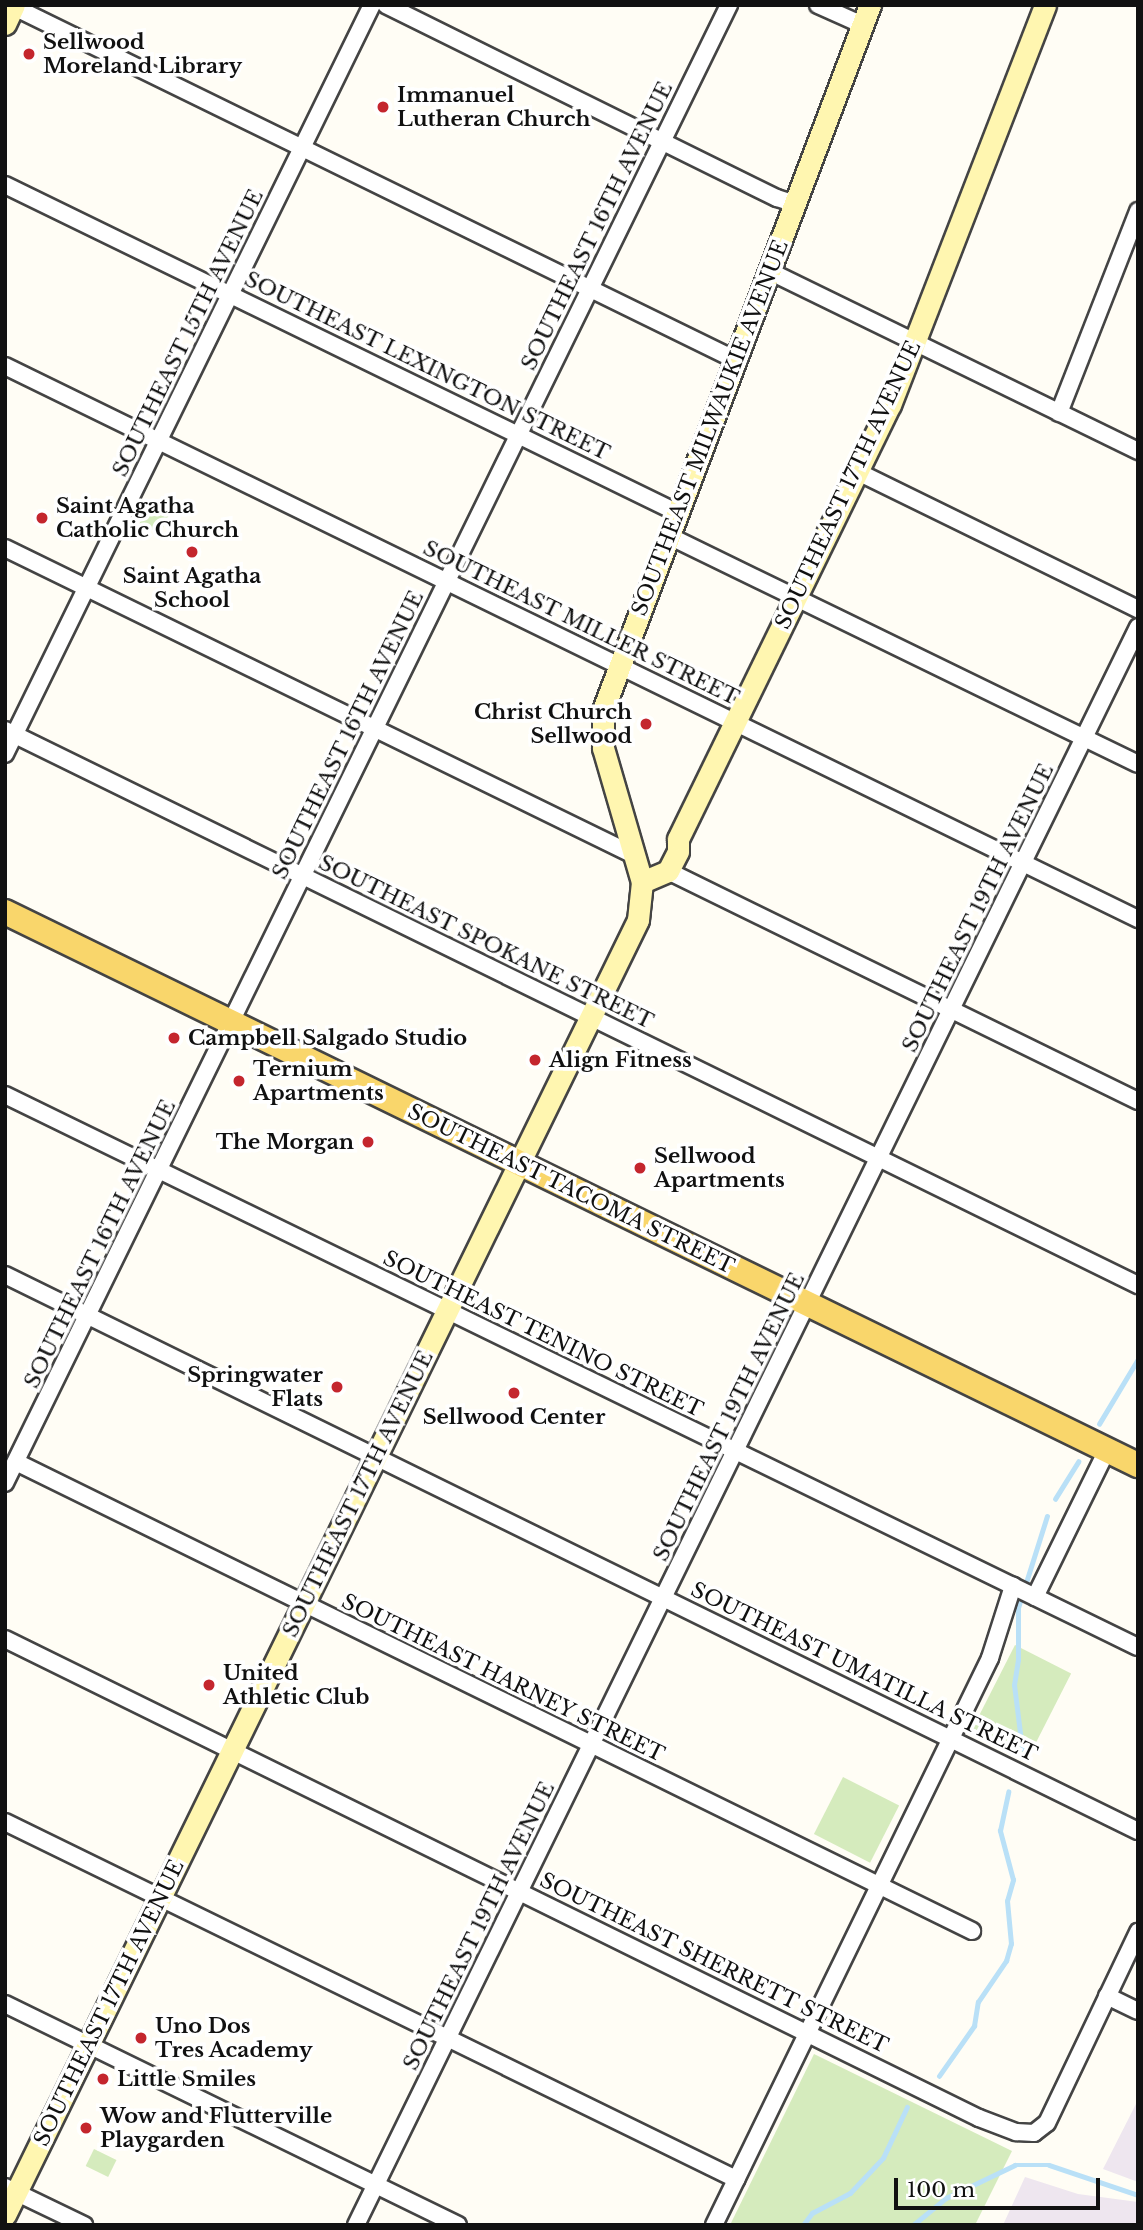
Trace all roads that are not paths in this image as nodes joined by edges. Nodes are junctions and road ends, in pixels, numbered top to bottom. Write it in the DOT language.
graph roads {
  1 [pos="372,5"];
  2 [pos="386,5"];
  3 [pos="729,5"];
  4 [pos="818,5"];
  5 [pos="870,5"];
  6 [pos="1045,5"];
  7 [pos="11,10"];
  8 [pos="863,25"];
  9 [pos="662,142"];
  10 [pos="302,147"];
  11 [pos="5,185"];
  12 [pos="795,204"];
  13 [pos="1138,211"];
  14 [pos="769,271"];
  15 [pos="590,289"];
  16 [pos="230,293"];
  17 [pos="915,343"];
  18 [pos="736,360"];
  19 [pos="5,366"];
  20 [pos="1059,413"];
  21 [pos="518,435"];
  22 [pos="159,441"];
  23 [pos="1138,451"];
  24 [pos="859,472"];
  25 [pos="678,513"];
  26 [pos="669,536"];
  27 [pos="5,548"];
  28 [pos="447,581"];
  29 [pos="86,588"];
  30 [pos="796,597"];
  31 [pos="1138,609"];
  32 [pos="1138,628"];
  33 [pos="620,666"];
  34 [pos="736,722"];
  35 [pos="375,728"];
  36 [pos="10,732"];
  37 [pos="1084,738"];
  38 [pos="5,754"];
  39 [pos="1138,764"];
  40 [pos="678,839"];
  41 [pos="636,856"];
  42 [pos="1023,863"];
  43 [pos="668,872"];
  44 [pos="302,876"];
  45 [pos="642,882"];
  46 [pos="5,912"];
  47 [pos="1138,919"];
  48 [pos="951,1010"];
  49 [pos="592,1017"];
  50 [pos="232,1024"];
  51 [pos="5,1095"];
  52 [pos="1138,1101"];
  53 [pos="879,1157"];
  54 [pos="520,1164"];
  55 [pos="161,1171"];
  56 [pos="5,1275"];
  57 [pos="1138,1285"];
  58 [pos="807,1304"];
  59 [pos="448,1311"];
  60 [pos="88,1315"];
  61 [pos="1107,1450"];
  62 [pos="736,1451"];
  63 [pos="376,1458"];
  64 [pos="16,1462"];
  65 [pos="1138,1465"];
  66 [pos="5,1483"];
  67 [pos="1025,1592"];
  68 [pos="663,1598"];
  69 [pos="304,1605"];
  70 [pos="5,1639"];
  71 [pos="1138,1647"];
  72 [pos="951,1738"];
  73 [pos="590,1744"];
  74 [pos="232,1751"];
  75 [pos="5,1822"];
  76 [pos="1138,1831"];
  77 [pos="879,1885"];
  78 [pos="520,1892"];
  79 [pos="160,1898"];
  80 [pos="972,1931"];
  81 [pos="1138,1933"];
  82 [pos="1107,1996"];
  83 [pos="5,2004"];
  84 [pos="1138,2011"];
  85 [pos="807,2032"];
  86 [pos="448,2039"];
  87 [pos="88,2045"];
  88 [pos="736,2179"];
  89 [pos="376,2185"];
  90 [pos="11,2189"];
  91 [pos="5,2215"];
  92 [pos="84,2225"];
  93 [pos="356,2225"];
  94 [pos="458,2225"];
  95 [pos="714,2225"];
  1 -- 10 [label="street, SOUTHEAST 15TH AVENUE"];
  2 -- 9 [label="street"];
  3 -- 9 [label="street, SOUTHEAST 16TH AVENUE"];
  4 -- 8 [label="street"];
  5 -- 8 [label="main road, SOUTHEAST MILWAUKIE AVENUE"];
  6 -- 17 [label="main road, SOUTHEAST 17TH AVENUE"];
  7 -- 10 [label="street"];
  8 -- 12 [label="main road, SOUTHEAST MILWAUKIE AVENUE"];
  9 -- 12 [label="street"];
  9 -- 15 [label="street, SOUTHEAST 16TH AVENUE"];
  10 -- 15 [label="street"];
  10 -- 16 [label="street, SOUTHEAST 15TH AVENUE"];
  11 -- 16 [label="street, SOUTHEAST LEXINGTON STREET"];
  12 -- 14 [label="main road, SOUTHEAST MILWAUKIE AVENUE"];
  13 -- 20 [label="street"];
  14 -- 17 [label="street"];
  14 -- 18 [label="main road, SOUTHEAST MILWAUKIE AVENUE"];
  15 -- 18 [label="street"];
  15 -- 21 [label="street, SOUTHEAST 16TH AVENUE"];
  16 -- 21 [label="street, SOUTHEAST LEXINGTON STREET"];
  16 -- 22 [label="street, SOUTHEAST 15TH AVENUE"];
  17 -- 20 [label="street"];
  17 -- 24 [label="main road, SOUTHEAST 17TH AVENUE"];
  18 -- 25 [label="main road, SOUTHEAST MILWAUKIE AVENUE"];
  19 -- 22 [label="street, SOUTHEAST MILLER STREET"];
  20 -- 23 [label="street"];
  21 -- 25 [label="street, SOUTHEAST LEXINGTON STREET"];
  21 -- 28 [label="street, SOUTHEAST 16TH AVENUE"];
  22 -- 28 [label="street, SOUTHEAST MILLER STREET"];
  22 -- 29 [label="street, SOUTHEAST 15TH AVENUE"];
  24 -- 30 [label="main road, SOUTHEAST 17TH AVENUE"];
  24 -- 31 [label="street"];
  25 -- 26 [label="main road, SOUTHEAST MILWAUKIE AVENUE"];
  26 -- 30 [label="street"];
  26 -- 33 [label="main road, SOUTHEAST MILWAUKIE AVENUE"];
  27 -- 29 [label="street"];
  28 -- 33 [label="street, SOUTHEAST MILLER STREET"];
  28 -- 35 [label="street, SOUTHEAST 16TH AVENUE"];
  29 -- 35 [label="street"];
  29 -- 36 [label="street, SOUTHEAST 15TH AVENUE"];
  30 -- 34 [label="main road, SOUTHEAST 17TH AVENUE"];
  30 -- 37 [label="street"];
  32 -- 37 [label="street, SOUTHEAST 19TH AVENUE"];
  33 -- 34 [label="street, SOUTHEAST MILLER STREET"];
  33 -- 41 [label="main road, SOUTHEAST MILWAUKIE AVENUE"];
  34 -- 40 [label="main road, SOUTHEAST 17TH AVENUE"];
  34 -- 42 [label="street, SOUTHEAST MILLER STREET"];
  35 -- 41 [label="street"];
  35 -- 44 [label="street, SOUTHEAST 16TH AVENUE"];
  36 -- 38 [label="street, SOUTHEAST 15TH AVENUE"];
  36 -- 44 [label="street, SOUTHEAST SPOKANE STREET"];
  37 -- 39 [label="street"];
  37 -- 42 [label="street, SOUTHEAST 19TH AVENUE"];
  40 -- 41 [label="main road"];
  40 -- 43 [label="main road, SOUTHEAST 17TH AVENUE"];
  41 -- 45 [label="main road, SOUTHEAST 17TH AVENUE"];
  42 -- 47 [label="street, SOUTHEAST MILLER STREET"];
  42 -- 48 [label="street, SOUTHEAST 19TH AVENUE"];
  43 -- 45 [label="main road"];
  43 -- 48 [label="street"];
  44 -- 49 [label="street, SOUTHEAST SPOKANE STREET"];
  44 -- 50 [label="street, SOUTHEAST 16TH AVENUE"];
  45 -- 49 [label="main road, SOUTHEAST 17TH AVENUE"];
  46 -- 50 [label="main road, SOUTHEAST TACOMA STREET"];
  48 -- 52 [label="street"];
  48 -- 53 [label="street, SOUTHEAST 19TH AVENUE"];
  49 -- 53 [label="street, SOUTHEAST SPOKANE STREET"];
  49 -- 54 [label="main road, SOUTHEAST 17TH AVENUE"];
  50 -- 54 [label="main road, SOUTHEAST TACOMA STREET"];
  50 -- 55 [label="street, SOUTHEAST 16TH AVENUE"];
  51 -- 55 [label="street, SOUTHEAST TENINO STREET"];
  53 -- 57 [label="street, SOUTHEAST SPOKANE STREET"];
  53 -- 58 [label="street, SOUTHEAST 19TH AVENUE"];
  54 -- 58 [label="main road, SOUTHEAST TACOMA STREET"];
  54 -- 59 [label="main road, SOUTHEAST 17TH AVENUE"];
  55 -- 59 [label="street, SOUTHEAST TENINO STREET"];
  55 -- 60 [label="street, SOUTHEAST 16TH AVENUE"];
  56 -- 60 [label="street, SOUTHEAST UMATILLA STREET"];
  58 -- 61 [label="main road, SOUTHEAST TACOMA STREET"];
  58 -- 62 [label="street, SOUTHEAST 19TH AVENUE"];
  59 -- 62 [label="street, SOUTHEAST TENINO STREET"];
  59 -- 63 [label="main road, SOUTHEAST 17TH AVENUE"];
  60 -- 63 [label="street, SOUTHEAST UMATILLA STREET"];
  60 -- 64 [label="street, SOUTHEAST 16TH AVENUE"];
  61 -- 65 [label="main road, SOUTHEAST TACOMA STREET"];
  61 -- 67 [label="street"];
  62 -- 67 [label="street, SOUTHEAST TENINO STREET"];
  62 -- 68 [label="street, SOUTHEAST 19TH AVENUE"];
  63 -- 68 [label="street, SOUTHEAST UMATILLA STREET"];
  63 -- 69 [label="main road, SOUTHEAST 17TH AVENUE"];
  64 -- 66 [label="street, SOUTHEAST 16TH AVENUE"];
  64 -- 69 [label="street, SOUTHEAST HARNEY STREET"];
  67 -- 71 [label="street, SOUTHEAST TENINO STREET"];
  67 -- 72 [label="street"];
  68 -- 72 [label="street, SOUTHEAST UMATILLA STREET"];
  68 -- 73 [label="street, SOUTHEAST 19TH AVENUE"];
  69 -- 73 [label="street, SOUTHEAST HARNEY STREET"];
  69 -- 74 [label="main road, SOUTHEAST 17TH AVENUE"];
  70 -- 74 [label="street, SOUTHEAST SHERRETT STREET"];
  72 -- 76 [label="street, SOUTHEAST UMATILLA STREET"];
  72 -- 77 [label="street"];
  73 -- 77 [label="street, SOUTHEAST HARNEY STREET"];
  73 -- 78 [label="street, SOUTHEAST 19TH AVENUE"];
  74 -- 78 [label="street, SOUTHEAST SHERRETT STREET"];
  74 -- 79 [label="main road, SOUTHEAST 17TH AVENUE"];
  75 -- 79 [label="street"];
  77 -- 80 [label="street, SOUTHEAST HARNEY STREET"];
  77 -- 85 [label="street"];
  78 -- 85 [label="street, SOUTHEAST SHERRETT STREET"];
  78 -- 86 [label="street, SOUTHEAST 19TH AVENUE"];
  79 -- 86 [label="street"];
  79 -- 87 [label="main road, SOUTHEAST 17TH AVENUE"];
  81 -- 82 [label="street"];
  82 -- 84 [label="street"];
  82 -- 85 [label="street, SOUTHEAST SHERRETT STREET"];
  83 -- 87 [label="street"];
  85 -- 88 [label="street"];
  86 -- 88 [label="street"];
  86 -- 89 [label="street, SOUTHEAST 19TH AVENUE"];
  87 -- 89 [label="street"];
  87 -- 90 [label="main road, SOUTHEAST 17TH AVENUE"];
  88 -- 95 [label="street"];
  89 -- 93 [label="street, SOUTHEAST 19TH AVENUE"];
  89 -- 94 [label="street"];
  90 -- 91 [label="main road, SOUTHEAST 17TH AVENUE"];
  90 -- 92 [label="street"];
}
